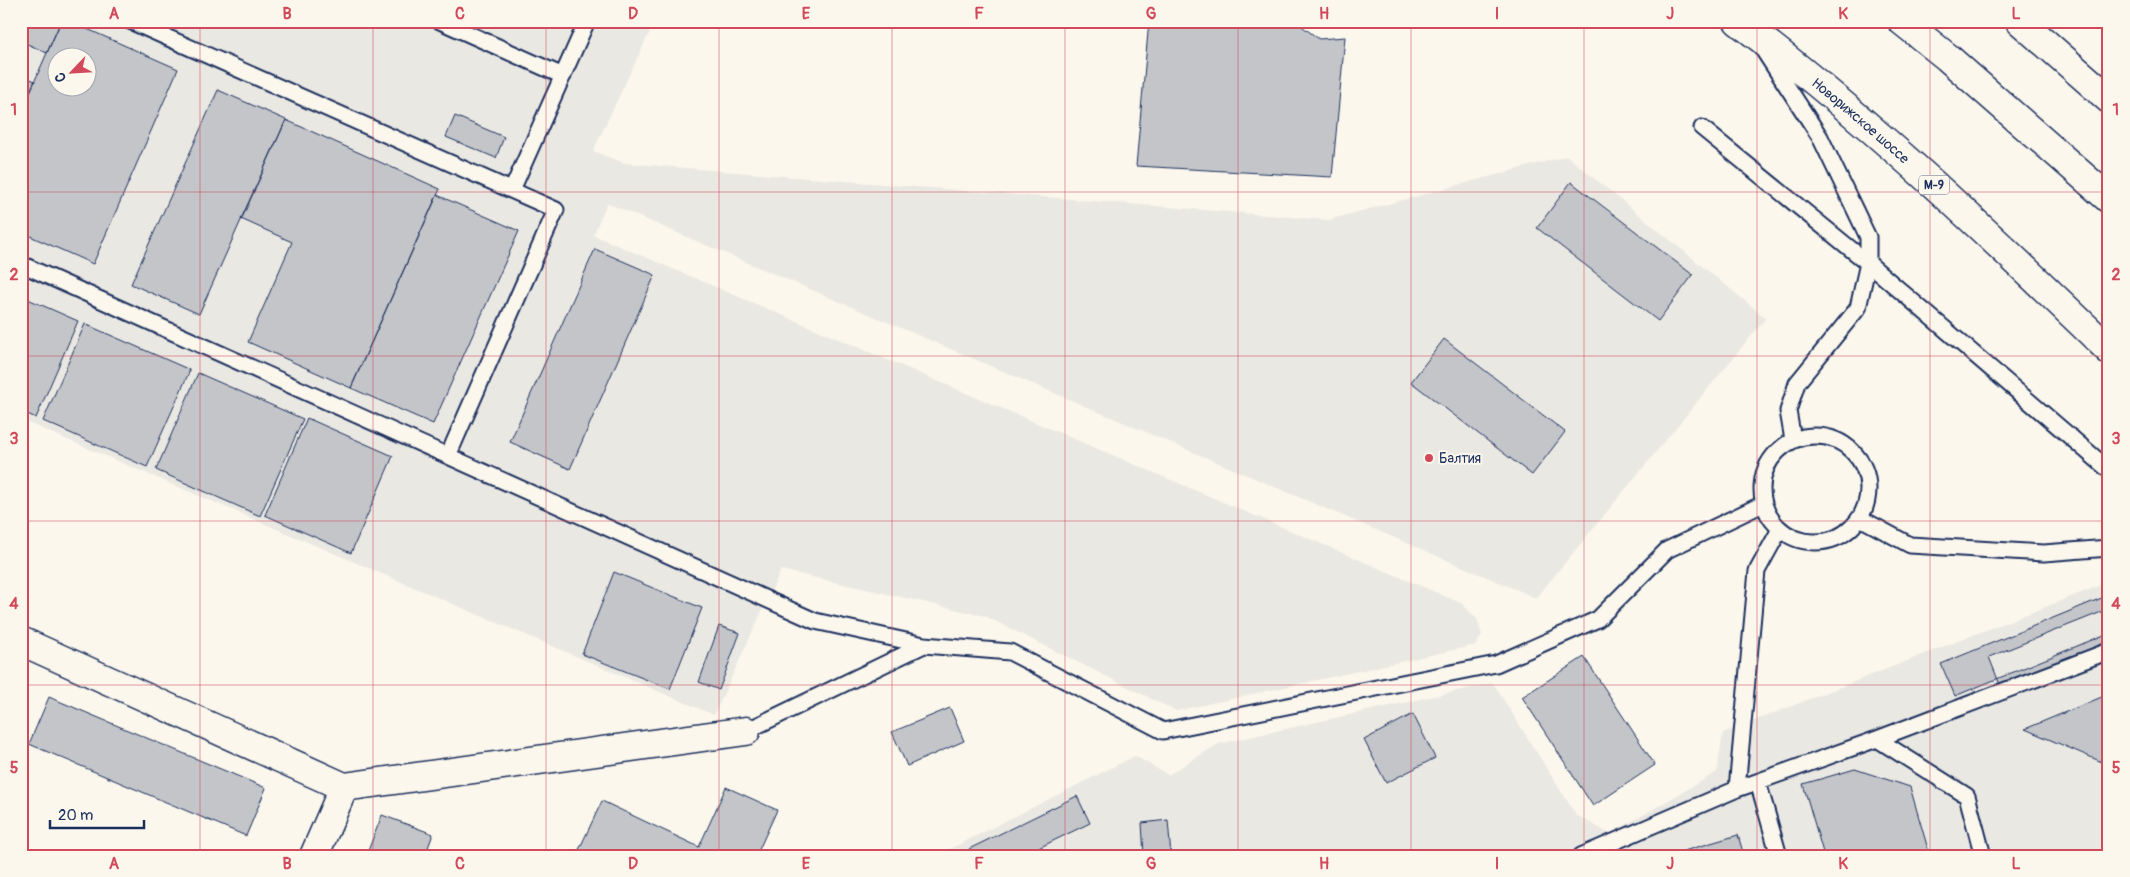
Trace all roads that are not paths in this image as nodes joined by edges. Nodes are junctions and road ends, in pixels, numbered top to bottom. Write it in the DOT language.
graph roads {
  1 [pos="130,21"];
  2 [pos="440,21"];
  3 [pos="587,21"];
  4 [pos="1902,21"];
  5 [pos="2020,21"];
  6 [pos="1744,26"];
  7 [pos="563,76"];
  8 [pos="2109,99"];
  9 [pos="1702,128"];
  10 [pos="512,190"];
  11 [pos="2109,199"];
  12 [pos="1868,262"];
  13 [pos="21,264"];
  14 [pos="2109,350"];
  15 [pos="1793,440"];
  16 [pos="448,456"];
  17 [pos="2109,470"];
  18 [pos="1763,504"];
  19 [pos="1860,518"];
  20 [pos="1780,529"];
  21 [pos="2109,548"];
  22 [pos="21,641"];
  23 [pos="924,646"];
  24 [pos="2109,651"];
  25 [pos="746,730"];
  26 [pos="1877,739"];
  27 [pos="1758,782"];
  28 [pos="344,787"];
  29 [pos="1737,789"];
  30 [pos="314,856"];
  31 [pos="1581,856"];
  32 [pos="1779,856"];
  33 [pos="1983,856"];
  1 -- 10 [label="lane"];
  2 -- 7 [label="lane"];
  3 -- 7 [label="lane"];
  4 -- 11 [label="main road"];
  5 -- 8 [label="main road"];
  6 -- 12 [label="lane"];
  6 -- 14 [label="main road, Новорижское шоссе / М-9"];
  7 -- 10 [label="lane"];
  9 -- 12 [label="lane"];
  10 -- 16 [label="lane"];
  12 -- 15 [label="lane"];
  12 -- 17 [label="lane"];
  13 -- 16 [label="lane"];
  15 -- 18 [label="lane"];
  15 -- 19 [label="lane"];
  16 -- 23 [label="lane"];
  18 -- 20 [label="lane"];
  18 -- 23 [label="lane"];
  19 -- 20 [label="lane"];
  19 -- 21 [label="lane"];
  20 -- 29 [label="lane"];
  22 -- 28 [label="main road"];
  23 -- 25 [label="lane"];
  24 -- 26 [label="lane"];
  25 -- 28 [label="main road"];
  26 -- 27 [label="lane"];
  26 -- 33 [label="lane"];
  27 -- 29 [label="lane"];
  27 -- 32 [label="lane"];
  28 -- 30 [label="main road"];
  29 -- 31 [label="lane"];
}
